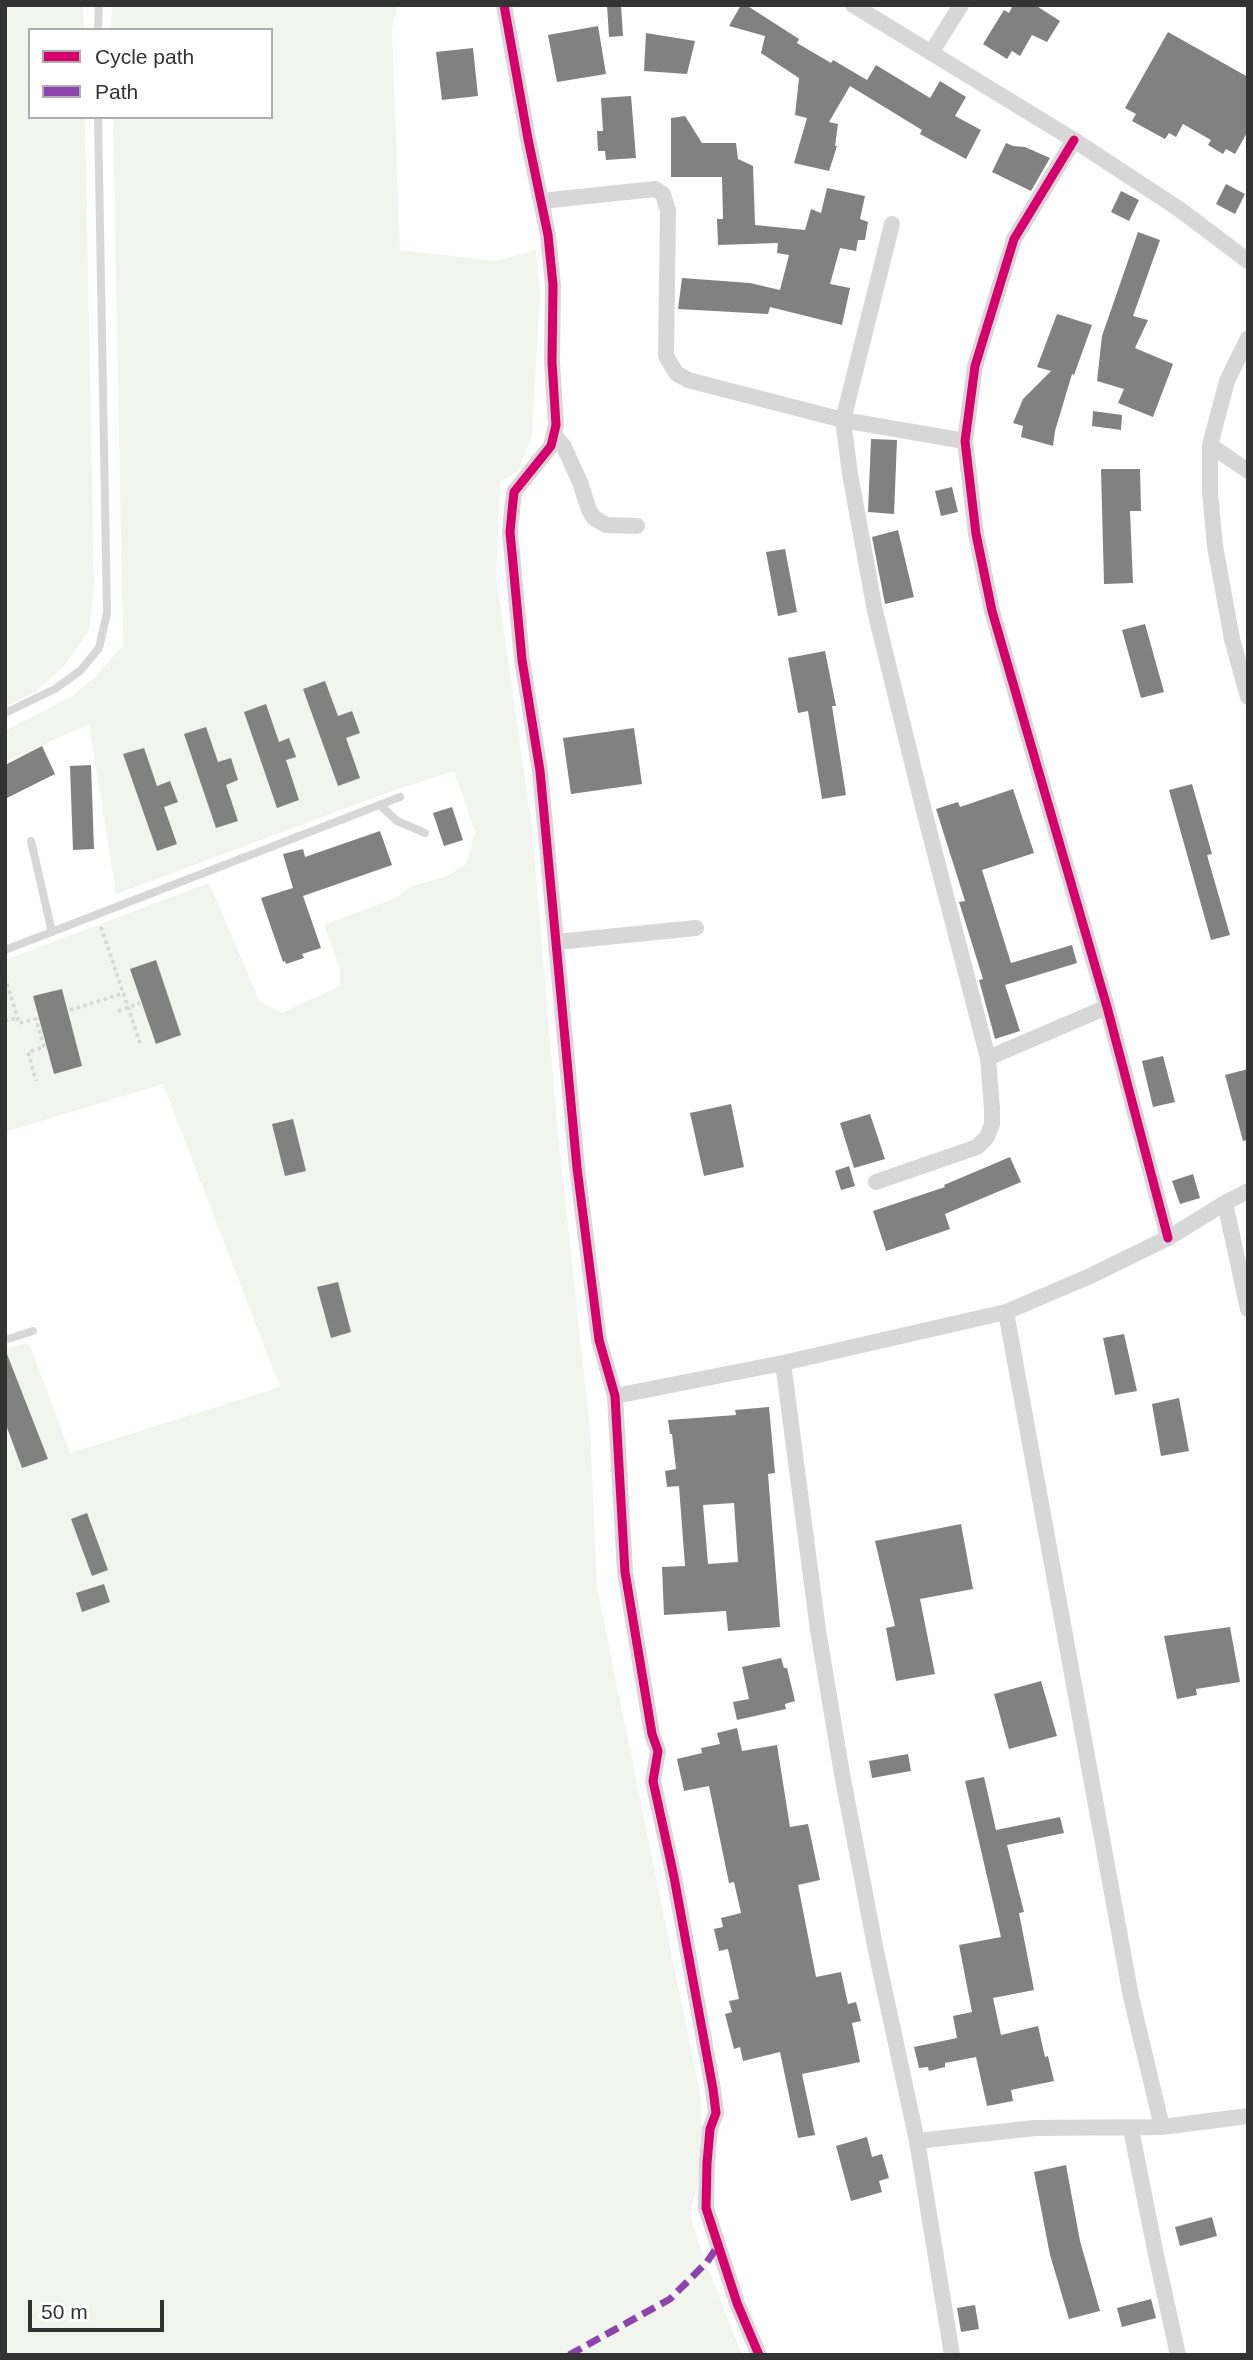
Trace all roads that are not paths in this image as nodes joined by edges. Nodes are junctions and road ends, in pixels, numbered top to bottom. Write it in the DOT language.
graph roads {
  1 [pos="99,5"];
  2 [pos="504,5"];
  3 [pos="853,5"];
  4 [pos="961,5"];
  5 [pos="98,28"];
  6 [pos="931,53"];
  7 [pos="98,119"];
  8 [pos="1074,140"];
  9 [pos="541,201"];
  10 [pos="892,223"];
  11 [pos="1248,261"];
  12 [pos="1248,338"];
  13 [pos="843,420"];
  14 [pos="554,434"];
  15 [pos="965,441"];
  16 [pos="1210,445"];
  17 [pos="1248,471"];
  18 [pos="637,526"];
  19 [pos="1248,697"];
  20 [pos="5,713"];
  21 [pos="401,797"];
  22 [pos="380,805"];
  23 [pos="425,833"];
  24 [pos="31,841"];
  25 [pos="696,928"];
  26 [pos="52,932"];
  27 [pos="557,942"];
  28 [pos="5,950"];
  29 [pos="1107,1007"];
  30 [pos="988,1058"];
  31 [pos="876,1182"];
  32 [pos="1248,1191"];
  33 [pos="1225,1203"];
  34 [pos="1168,1238"];
  35 [pos="1248,1309"];
  36 [pos="1006,1312"];
  37 [pos="33,1331"];
  38 [pos="5,1340"];
  39 [pos="783,1363"];
  40 [pos="615,1396"];
  41 [pos="1248,2116"];
  42 [pos="1162,2127"];
  43 [pos="1131,2129"];
  44 [pos="917,2141"];
  45 [pos="760,2355"];
  46 [pos="952,2355"];
  47 [pos="1178,2355"];
  1 -- 5 [label="lane"];
  2 -- 9 [label="street"];
  3 -- 6 [label="street"];
  4 -- 6 [label="street"];
  6 -- 8 [label="street"];
  7 -- 20 [label="lane"];
  8 -- 11 [label="street"];
  8 -- 15 [label="street"];
  9 -- 13 [label="street"];
  9 -- 14 [label="street"];
  10 -- 13 [label="street"];
  12 -- 16 [label="street"];
  13 -- 15 [label="street"];
  13 -- 30 [label="street"];
  14 -- 18 [label="street"];
  14 -- 27 [label="street"];
  15 -- 29 [label="street"];
  16 -- 17 [label="street"];
  16 -- 19 [label="street"];
  21 -- 22 [label="lane"];
  22 -- 23 [label="lane"];
  22 -- 26 [label="lane"];
  24 -- 26 [label="lane"];
  25 -- 27 [label="street"];
  26 -- 28 [label="lane"];
  27 -- 40 [label="street"];
  29 -- 30 [label="street"];
  29 -- 34 [label="street"];
  30 -- 31 [label="street"];
  32 -- 33 [label="street"];
  33 -- 34 [label="street"];
  33 -- 35 [label="street"];
  34 -- 36 [label="street"];
  36 -- 39 [label="street"];
  36 -- 42 [label="street"];
  37 -- 38 [label="lane"];
  39 -- 40 [label="street"];
  39 -- 44 [label="street"];
  40 -- 45 [label="street"];
  41 -- 42 [label="street"];
  42 -- 43 [label="street"];
  43 -- 44 [label="street"];
  43 -- 47 [label="street"];
  44 -- 46 [label="street"];
}
